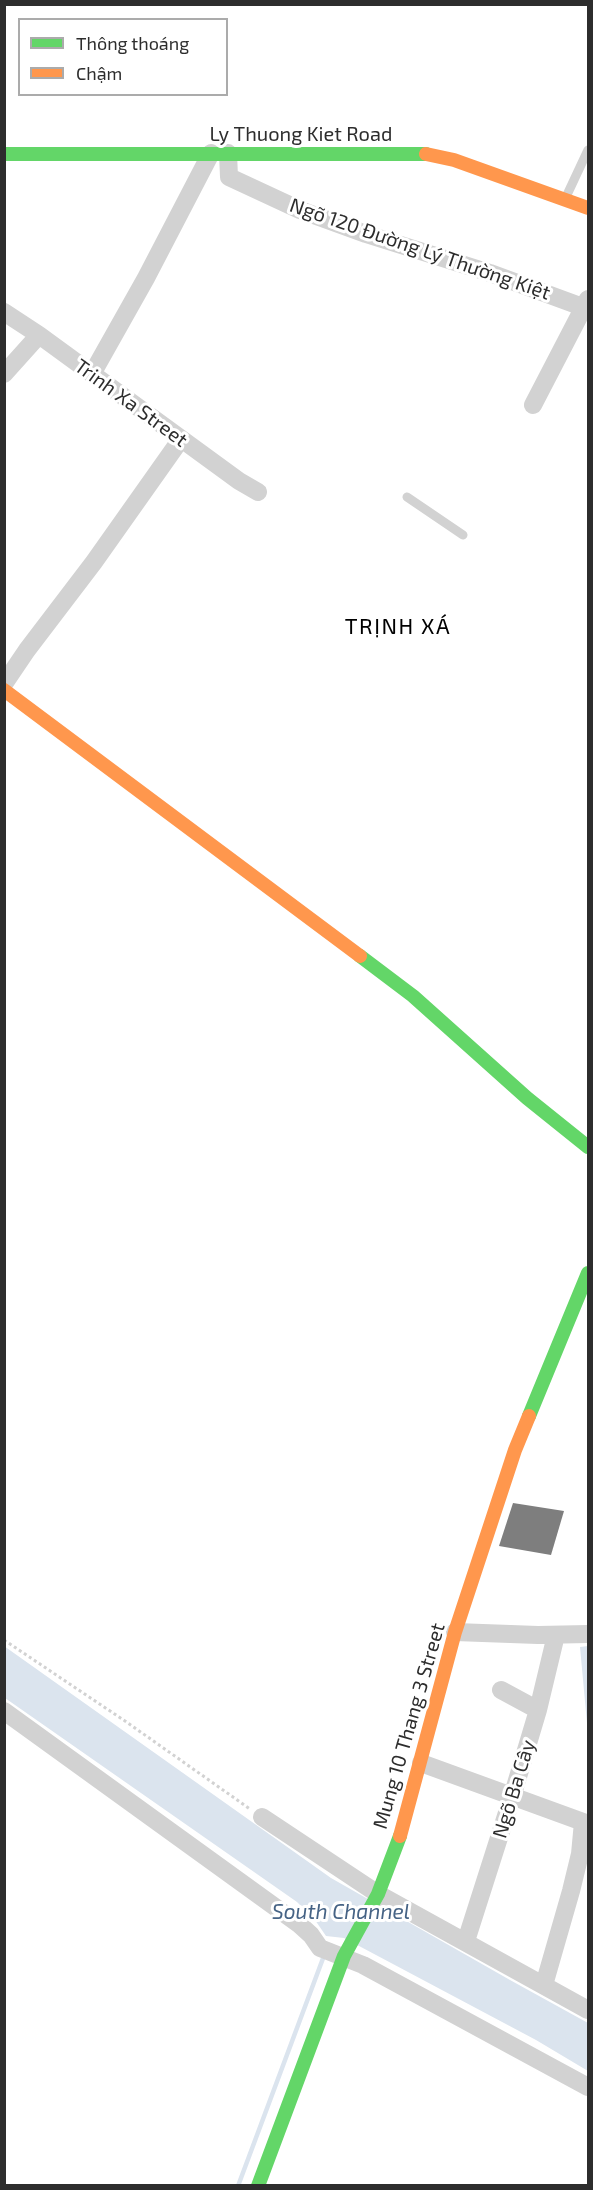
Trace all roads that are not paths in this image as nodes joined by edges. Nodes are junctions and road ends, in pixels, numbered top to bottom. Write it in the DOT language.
graph roads {
  1 [pos="588,150"];
  2 [pos="220,153"];
  3 [pos="4,154"];
  4 [pos="565,200"];
  5 [pos="588,208"];
  6 [pos="582,304"];
  7 [pos="4,312"];
  8 [pos="39,335"];
  9 [pos="4,374"];
  10 [pos="92,374"];
  11 [pos="533,405"];
  12 [pos="181,439"];
  13 [pos="258,492"];
  14 [pos="407,497"];
  15 [pos="463,535"];
  16 [pos="4,684"];
  17 [pos="4,690"];
  18 [pos="588,1147"];
  19 [pos="588,1274"];
  20 [pos="455,1632"];
  21 [pos="588,1634"];
  22 [pos="556,1635"];
  23 [pos="501,1690"];
  24 [pos="538,1710"];
  25 [pos="4,1712"];
  26 [pos="421,1763"];
  27 [pos="512,1797"];
  28 [pos="262,1817"];
  29 [pos="586,1822"];
  30 [pos="378,1894"];
  31 [pos="466,1941"];
  32 [pos="344,1956"];
  33 [pos="544,1985"];
  34 [pos="588,2010"];
  35 [pos="588,2087"];
  36 [pos="258,2186"];
  1 -- 4 [label="lane"];
  2 -- 3 [label="main road, Ly Thuong Kiet Road"];
  2 -- 4 [label="main road, Ly Thuong Kiet Road"];
  2 -- 6 [label="street, Ngõ 120 Đường Lý Thường Kiệt"];
  2 -- 10 [label="street"];
  4 -- 5 [label="main road, Ly Thuong Kiet Road"];
  6 -- 11 [label="street"];
  7 -- 8 [label="street, Trinh Xa Street"];
  8 -- 9 [label="street"];
  8 -- 10 [label="street, Trinh Xa Street"];
  10 -- 12 [label="street, Trinh Xa Street"];
  12 -- 13 [label="street, Trinh Xa Street"];
  12 -- 16 [label="street"];
  14 -- 15 [label="lane"];
  17 -- 18 [label="main road"];
  19 -- 20 [label="main road, Mung 10 Thang 3 Street"];
  20 -- 22 [label="street"];
  20 -- 26 [label="main road, Mung 10 Thang 3 Street"];
  21 -- 22 [label="street"];
  22 -- 24 [label="street, Ngõ Ba Cây"];
  23 -- 24 [label="street"];
  24 -- 27 [label="street, Ngõ Ba Cây"];
  25 -- 32 [label="street"];
  26 -- 27 [label="street"];
  26 -- 30 [label="main road, Mung 10 Thang 3 Street"];
  27 -- 29 [label="street"];
  27 -- 31 [label="street, Ngõ Ba Cây"];
  28 -- 30 [label="street"];
  29 -- 33 [label="street"];
  30 -- 31 [label="street"];
  30 -- 32 [label="main road, Mung 10 Thang 3 Street"];
  31 -- 33 [label="street"];
  32 -- 35 [label="street"];
  32 -- 36 [label="main road, Mung 10 Thang 3 Street"];
  33 -- 34 [label="street"];
}
